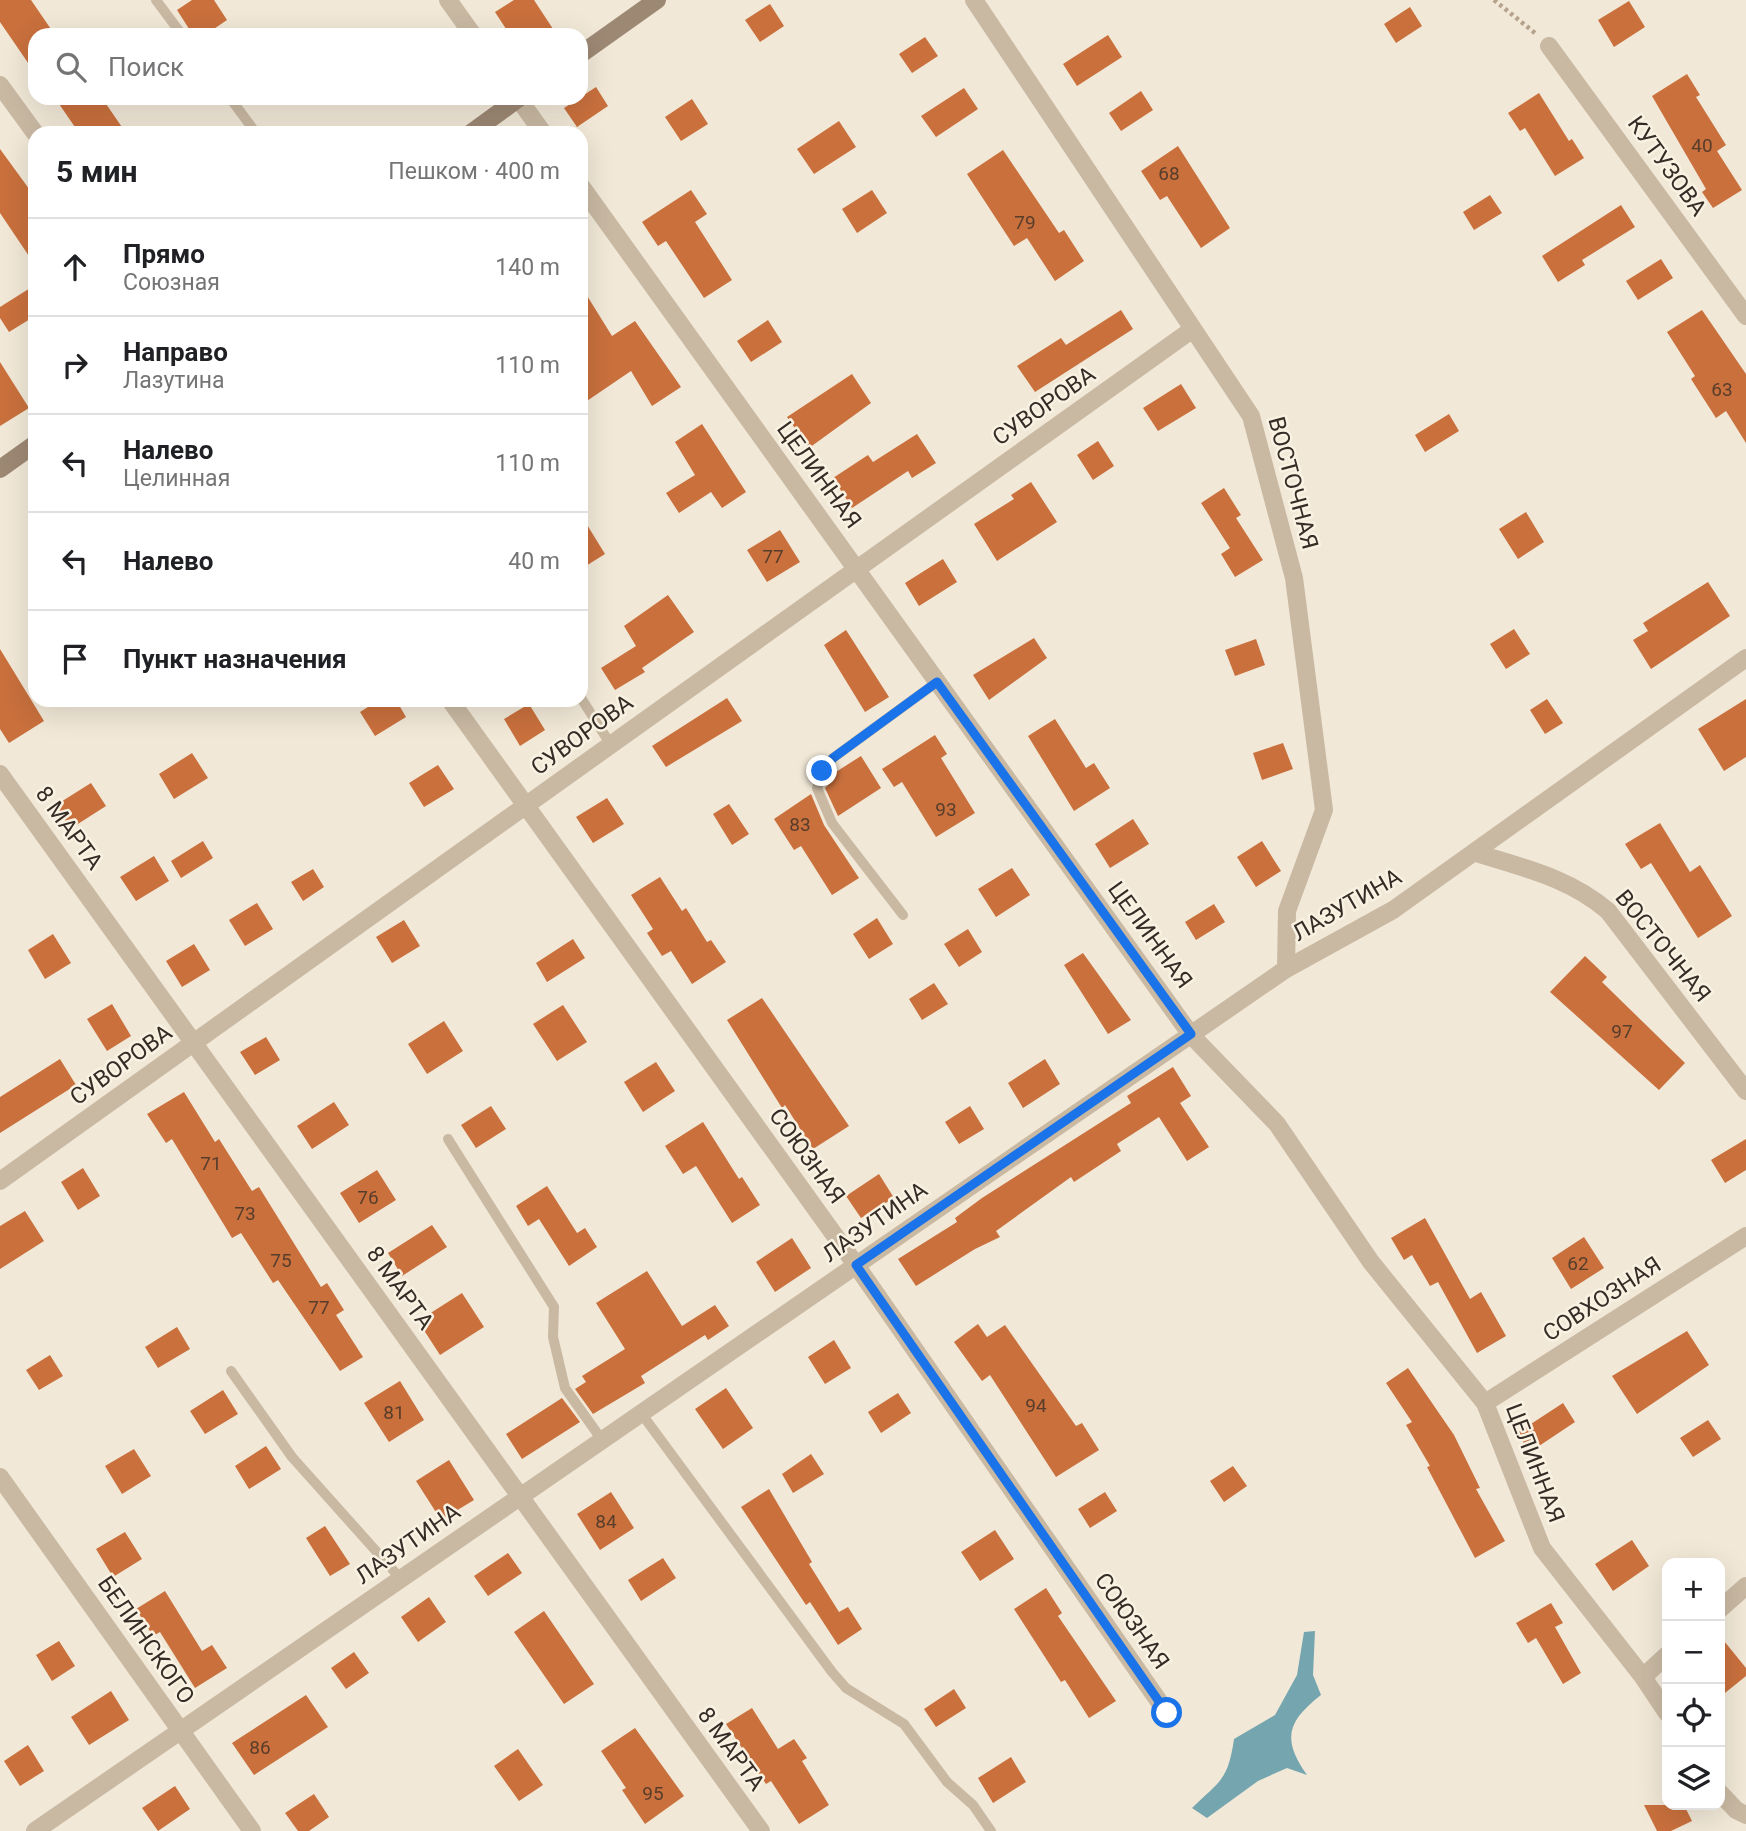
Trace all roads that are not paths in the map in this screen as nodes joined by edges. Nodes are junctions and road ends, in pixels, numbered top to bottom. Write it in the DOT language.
graph roads {
  1 [pos="156,0"];
  2 [pos="448,0"];
  3 [pos="657,0"];
  4 [pos="974,0"];
  5 [pos="177,28"];
  6 [pos="468,28"];
  7 [pos="1549,46"];
  8 [pos="588,49"];
  9 [pos="0,85"];
  10 [pos="235,105"];
  11 [pos="509,105"];
  12 [pos="524,105"];
  13 [pos="30,126"];
  14 [pos="251,126"];
  15 [pos="481,126"];
  16 [pos="538,126"];
  17 [pos="588,196"];
  18 [pos="1746,316"];
  19 [pos="1193,329"];
  20 [pos="28,448"];
  21 [pos="2,463"];
  22 [pos="857,569"];
  23 [pos="1746,658"];
  24 [pos="937,682"];
  25 [pos="455,707"];
  26 [pos="587,707"];
  27 [pos="611,745"];
  28 [pos="0,774"];
  29 [pos="527,805"];
  30 [pos="1476,853"];
  31 [pos="902,915"];
  32 [pos="1286,969"];
  33 [pos="1191,1034"];
  34 [pos="193,1043"];
  35 [pos="1746,1091"];
  36 [pos="448,1139"];
  37 [pos="0,1181"];
  38 [pos="1746,1236"];
  39 [pos="856,1265"];
  40 [pos="232,1371"];
  41 [pos="1485,1404"];
  42 [pos="641,1413"];
  43 [pos="602,1440"];
  44 [pos="0,1477"];
  45 [pos="520,1496"];
  46 [pos="401,1579"];
  47 [pos="1746,1586"];
  48 [pos="1725,1605"];
  49 [pos="1662,1660"];
  50 [pos="1643,1677"];
  51 [pos="1662,1706"];
  52 [pos="1167,1713"];
  53 [pos="181,1730"];
  54 [pos="1725,1798"];
  55 [pos="1746,1815"];
  56 [pos="35,1831"];
  57 [pos="252,1831"];
  58 [pos="761,1831"];
  59 [pos="991,1831"];
  1 -- 5 [label="lane"];
  2 -- 6 [label="street"];
  3 -- 8 [label="street"];
  4 -- 19 [label="street, ВОСТОЧНАЯ"];
  7 -- 18 [label="street, КУТУЗОВА"];
  9 -- 13 [label="street"];
  10 -- 14 [label="lane"];
  11 -- 15 [label="street"];
  12 -- 16 [label="street"];
  17 -- 22 [label="street, ЦЕЛИННАЯ"];
  19 -- 22 [label="street, СУВОРОВА"];
  19 -- 32 [label="street, ВОСТОЧНАЯ"];
  20 -- 21 [label="street"];
  22 -- 24 [label="street, ЦЕЛИННАЯ"];
  22 -- 27 [label="street, СУВОРОВА"];
  23 -- 30 [label="street, ЛАЗУТИНА"];
  24 -- 31 [label="lane"];
  24 -- 33 [label="street, ЦЕЛИННАЯ"];
  25 -- 29 [label="street, СОЮЗНАЯ"];
  26 -- 27 [label="lane"];
  27 -- 29 [label="street, СУВОРОВА"];
  28 -- 34 [label="street, 8 МАРТА"];
  29 -- 34 [label="street, СУВОРОВА"];
  29 -- 39 [label="street, СОЮЗНАЯ"];
  30 -- 32 [label="street, ЛАЗУТИНА"];
  30 -- 35 [label="street, ВОСТОЧНАЯ"];
  32 -- 33 [label="street, ЛАЗУТИНА"];
  33 -- 39 [label="street, ЛАЗУТИНА"];
  33 -- 41 [label="street, ЦЕЛИННАЯ"];
  34 -- 37 [label="street, СУВОРОВА"];
  34 -- 45 [label="street, 8 МАРТА"];
  36 -- 43 [label="lane"];
  38 -- 41 [label="street, СОВХОЗНАЯ"];
  39 -- 42 [label="street, ЛАЗУТИНА"];
  39 -- 52 [label="street, СОЮЗНАЯ"];
  40 -- 46 [label="lane"];
  41 -- 50 [label="street, ЦЕЛИННАЯ"];
  42 -- 43 [label="street, ЛАЗУТИНА"];
  42 -- 59 [label="lane"];
  43 -- 45 [label="street, ЛАЗУТИНА"];
  44 -- 53 [label="street, БЕЛИНСКОГО"];
  45 -- 46 [label="street, ЛАЗУТИНА"];
  45 -- 58 [label="street, 8 МАРТА"];
  46 -- 53 [label="street, ЛАЗУТИНА"];
  47 -- 48 [label="street"];
  49 -- 50 [label="street"];
  50 -- 51 [label="street, ЦЕЛИННАЯ"];
  53 -- 56 [label="street, ЛАЗУТИНА"];
  53 -- 57 [label="street, БЕЛИНСКОГО"];
  54 -- 55 [label="street"];
}
